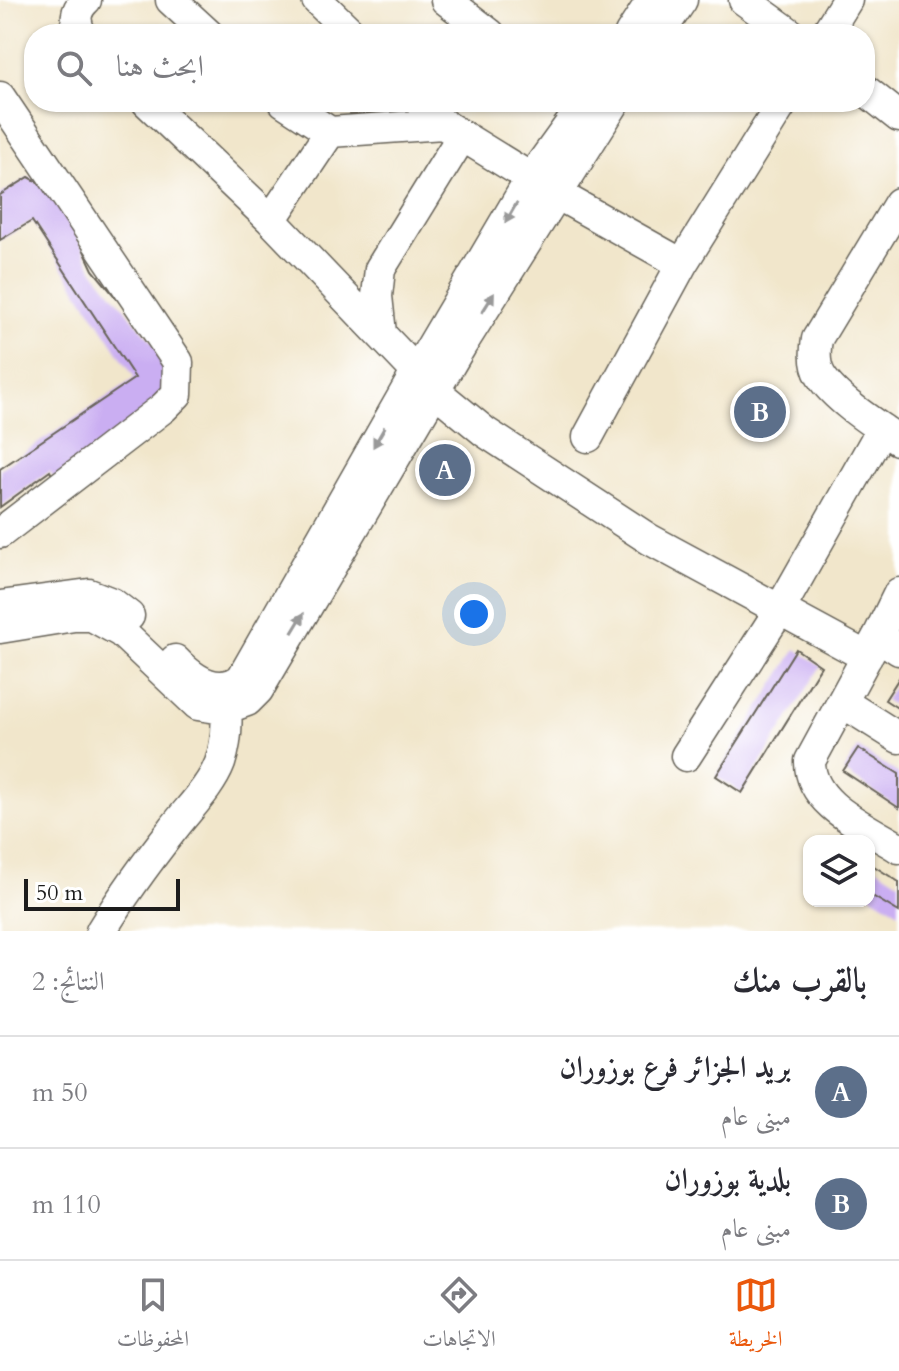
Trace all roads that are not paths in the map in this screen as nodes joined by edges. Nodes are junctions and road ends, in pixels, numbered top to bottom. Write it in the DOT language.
graph roads {
  1 [pos="86,0"];
  2 [pos="171,0"];
  3 [pos="317,0"];
  4 [pos="446,0"];
  5 [pos="652,0"];
  6 [pos="682,0"];
  7 [pos="744,0"];
  8 [pos="847,0"];
  9 [pos="76,24"];
  10 [pos="197,24"];
  11 [pos="342,24"];
  12 [pos="477,24"];
  13 [pos="636,24"];
  14 [pos="666,24"];
  15 [pos="777,24"];
  16 [pos="832,24"];
  17 [pos="0,97"];
  18 [pos="875,98"];
  19 [pos="158,112"];
  20 [pos="299,112"];
  21 [pos="432,112"];
  22 [pos="580,112"];
  23 [pos="606,112"];
  24 [pos="777,112"];
  25 [pos="899,117"];
  26 [pos="452,130"];
  27 [pos="330,132"];
  28 [pos="543,186"];
  29 [pos="899,203"];
  30 [pos="271,220"];
  31 [pos="682,264"];
  32 [pos="381,333"];
  33 [pos="426,381"];
  34 [pos="890,435"];
  35 [pos="588,437"];
  36 [pos="0,533"];
  37 [pos="899,593"];
  38 [pos="0,606"];
  39 [pos="779,611"];
  40 [pos="0,628"];
  41 [pos="882,648"];
  42 [pos="224,697"];
  43 [pos="842,702"];
  44 [pos="899,738"];
  45 [pos="686,756"];
  46 [pos="899,848"];
  47 [pos="101,931"];
  1 -- 9 [label="street"];
  2 -- 10 [label="street"];
  3 -- 11 [label="street"];
  4 -- 12 [label="street"];
  5 -- 13 [label="street"];
  6 -- 14 [label="street"];
  7 -- 15 [label="street"];
  8 -- 16 [label="street"];
  17 -- 36 [label="street"];
  18 -- 25 [label="street"];
  19 -- 30 [label="street"];
  20 -- 27 [label="street"];
  21 -- 26 [label="street"];
  22 -- 28 [label="street"];
  23 -- 28 [label="street"];
  24 -- 31 [label="street"];
  26 -- 27 [label="street"];
  26 -- 28 [label="street"];
  26 -- 32 [label="street"];
  27 -- 30 [label="street"];
  28 -- 31 [label="street"];
  28 -- 33 [label="street"];
  29 -- 34 [label="street"];
  30 -- 32 [label="street"];
  31 -- 35 [label="street"];
  32 -- 33 [label="street"];
  33 -- 39 [label="street"];
  33 -- 42 [label="street"];
  34 -- 39 [label="street"];
  37 -- 41 [label="street"];
  38 -- 42 [label="street"];
  39 -- 41 [label="street"];
  39 -- 45 [label="street"];
  40 -- 42 [label="street"];
  41 -- 43 [label="street"];
  42 -- 47 [label="street"];
  43 -- 44 [label="street"];
  43 -- 46 [label="street"];
}
